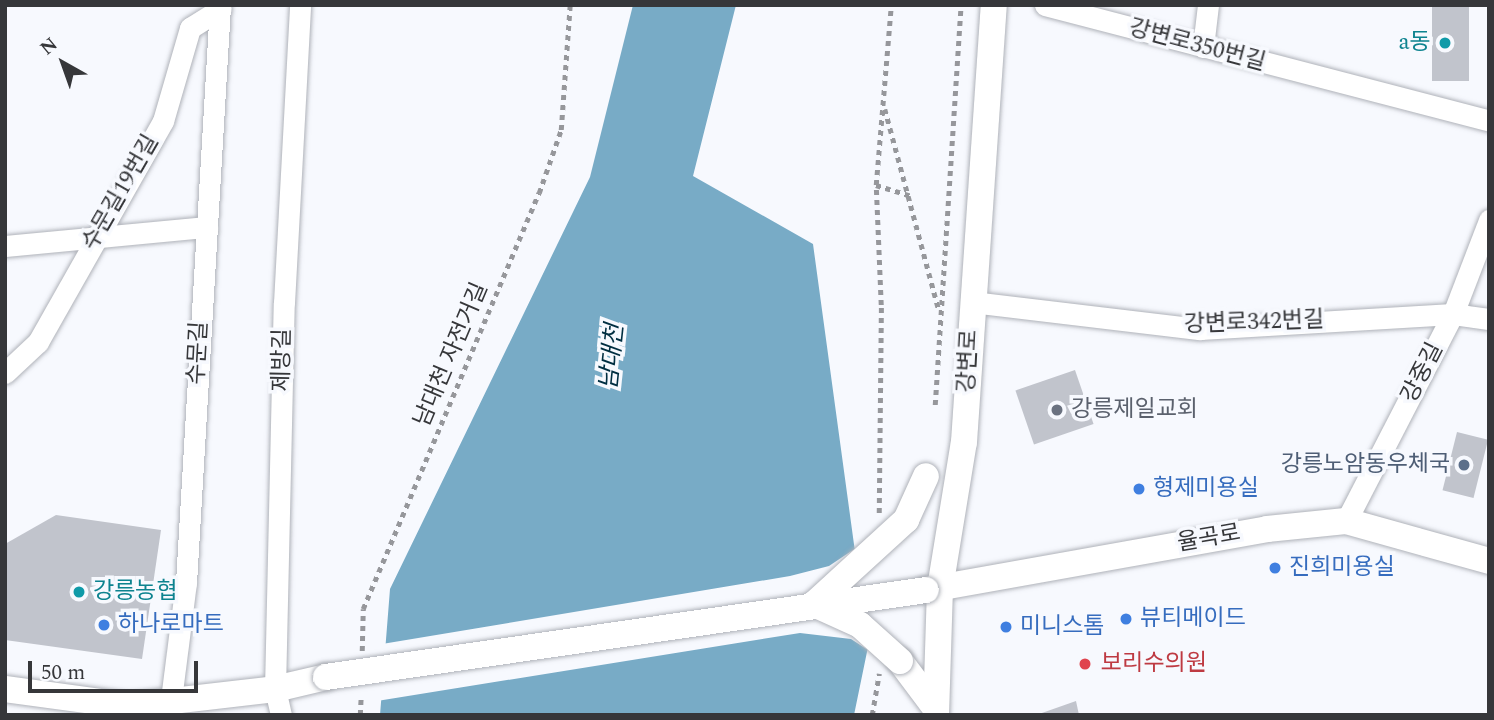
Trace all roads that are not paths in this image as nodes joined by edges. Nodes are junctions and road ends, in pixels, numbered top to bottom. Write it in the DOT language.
graph roads {
  1 [pos="300,5"];
  2 [pos="994,5"];
  3 [pos="1045,5"];
  4 [pos="1208,5"];
  5 [pos="220,7"];
  6 [pos="1203,47"];
  7 [pos="1489,121"];
  8 [pos="1489,220"];
  9 [pos="207,227"];
  10 [pos="93,238"];
  11 [pos="5,246"];
  12 [pos="972,302"];
  13 [pos="1453,314"];
  14 [pos="1489,319"];
  15 [pos="5,373"];
  16 [pos="964,442"];
  17 [pos="1346,521"];
  18 [pos="1489,561"];
  19 [pos="933,589"];
  20 [pos="814,604"];
  21 [pos="5,689"];
  22 [pos="275,689"];
  23 [pos="171,708"];
  24 [pos="128,710"];
  25 [pos="936,712"];
  26 [pos="281,715"];
  1 -- 22 [label="street, 제방길"];
  2 -- 12 [label="street, 강변로"];
  3 -- 6 [label="street, 강변로350번길"];
  4 -- 6 [label="street"];
  5 -- 9 [label="street, 수문길"];
  5 -- 10 [label="street, 수문길19번길"];
  6 -- 7 [label="street, 강변로350번길"];
  8 -- 13 [label="street, 강중길"];
  9 -- 10 [label="street"];
  9 -- 23 [label="street, 수문길"];
  10 -- 11 [label="street"];
  10 -- 15 [label="street, 수문길19번길"];
  12 -- 13 [label="street, 강변로342번길"];
  12 -- 16 [label="street, 강변로"];
  13 -- 14 [label="street, 강변로342번길"];
  13 -- 17 [label="street, 강중길"];
  16 -- 19 [label="street, 강변로"];
  16 -- 20 [label="street, bridge"];
  17 -- 18 [label="street, 율곡로"];
  17 -- 19 [label="street, 율곡로"];
  19 -- 20 [label="street, 율곡로, bridge"];
  19 -- 25 [label="street, 강변로"];
  20 -- 22 [label="street, 율곡로, bridge"];
  20 -- 25 [label="street, bridge"];
  21 -- 24 [label="street"];
  22 -- 23 [label="street"];
  22 -- 26 [label="street, 제방길"];
  23 -- 24 [label="street"];
}
